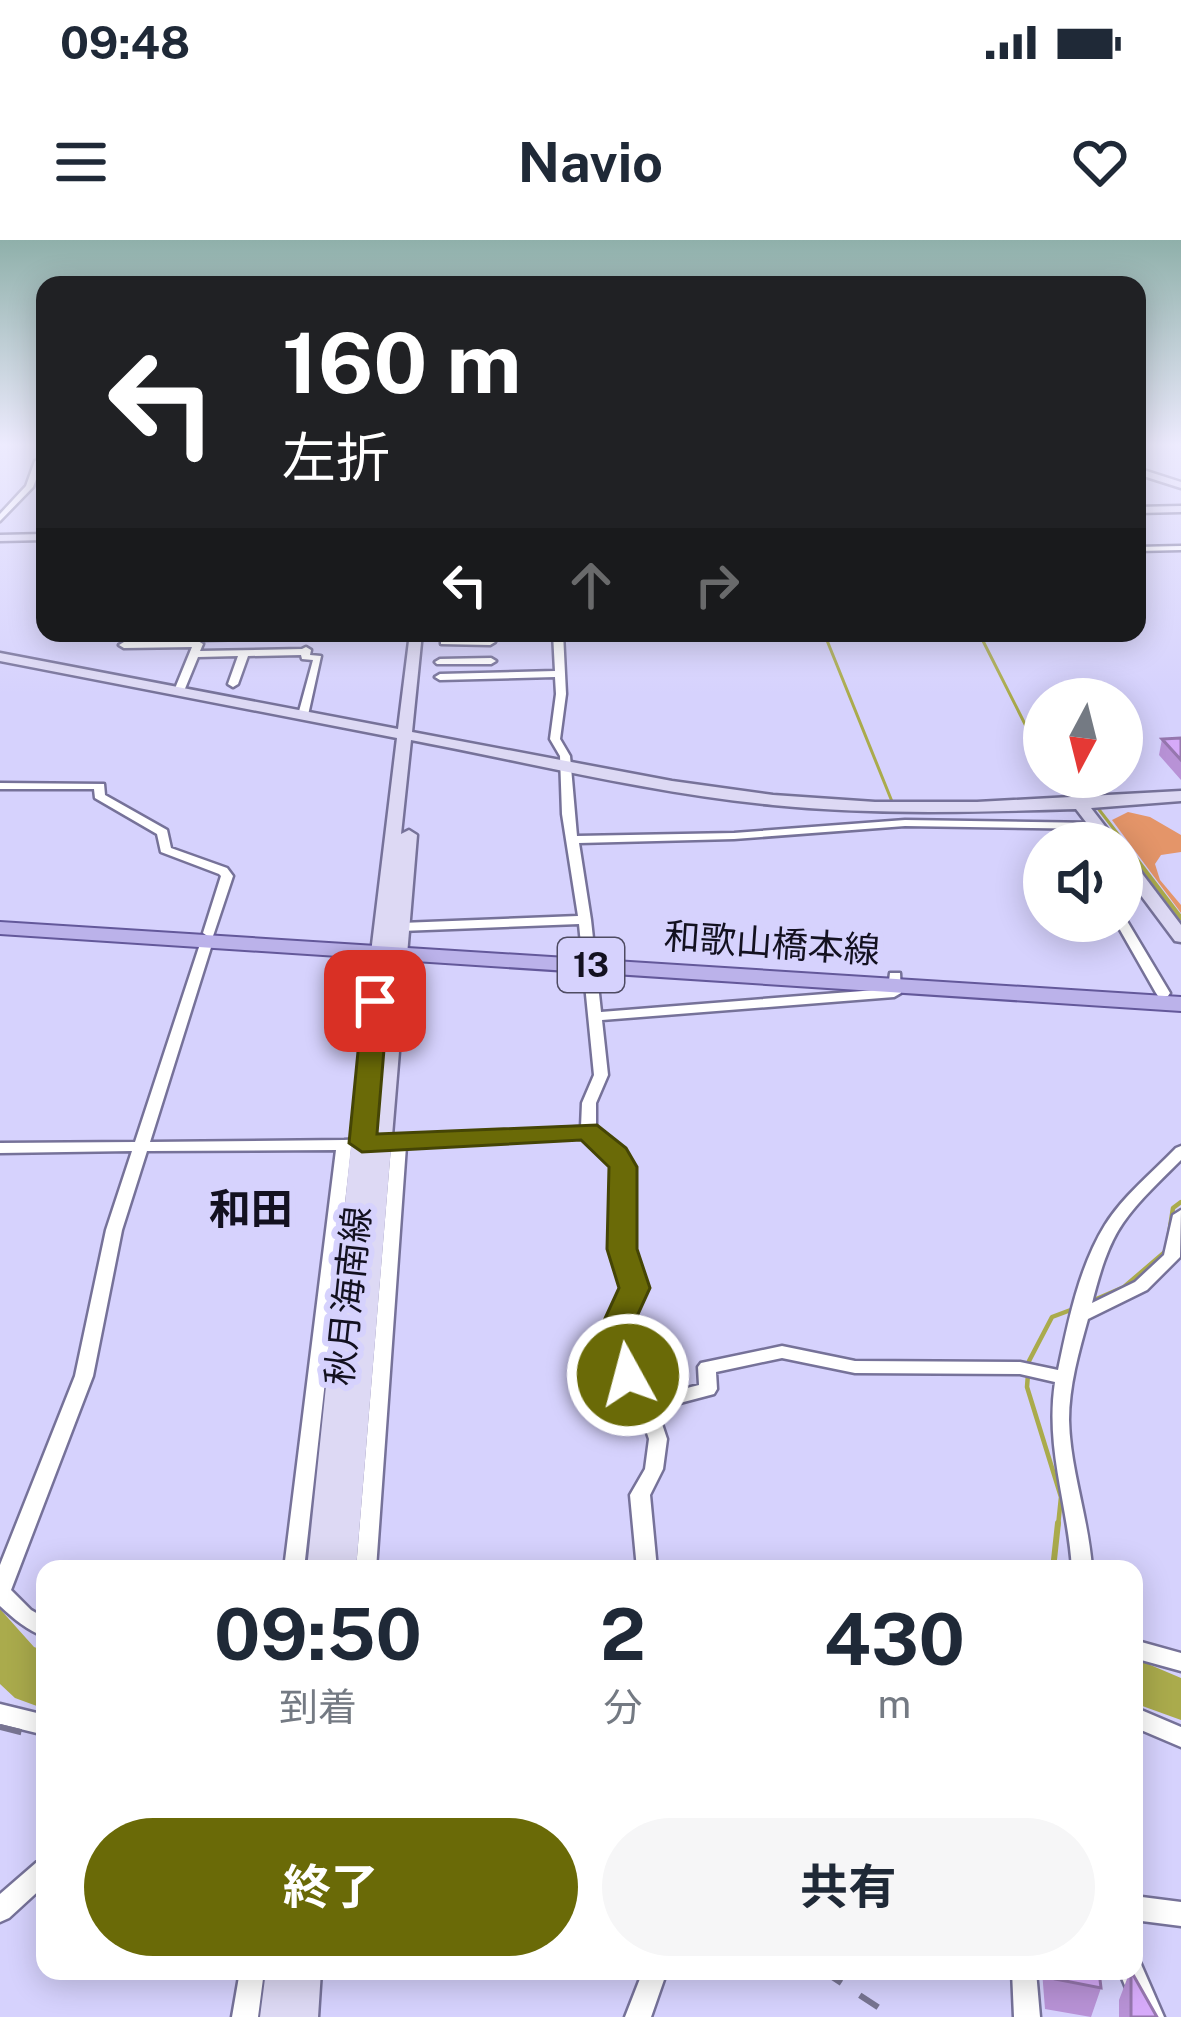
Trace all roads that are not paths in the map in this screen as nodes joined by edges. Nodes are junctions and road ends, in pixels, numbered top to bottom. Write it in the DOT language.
graph roads {
  1 [pos="36,537"];
  2 [pos="0,538"];
  3 [pos="1181,548"];
  4 [pos="1146,549"];
  5 [pos="199,642"];
  6 [pos="308,642"];
  7 [pos="416,642"];
  8 [pos="424,642"];
  9 [pos="490,642"];
  10 [pos="558,642"];
  11 [pos="124,645"];
  12 [pos="306,652"];
  13 [pos="244,653"];
  14 [pos="0,657"];
  15 [pos="491,661"];
  16 [pos="440,662"];
  17 [pos="558,674"];
  18 [pos="491,675"];
  19 [pos="440,677"];
  20 [pos="233,684"];
  21 [pos="179,691"];
  22 [pos="303,715"];
  23 [pos="412,737"];
  24 [pos="564,766"];
  25 [pos="0,786"];
  26 [pos="1181,796"];
  27 [pos="1090,804"];
  28 [pos="1039,805"];
  29 [pos="1050,822"];
  30 [pos="1096,822"];
  31 [pos="1023,825"];
  32 [pos="573,840"];
  33 [pos="1143,887"];
  34 [pos="1146,891"];
  35 [pos="585,920"];
  36 [pos="0,924"];
  37 [pos="208,937"];
  38 [pos="1181,937"];
  39 [pos="1135,942"];
  40 [pos="392,944"];
  41 [pos="588,960"];
  42 [pos="895,980"];
  43 [pos="1175,997"];
  44 [pos="594,1017"];
  45 [pos="587,1131"];
  46 [pos="372,1143"];
  47 [pos="140,1147"];
  48 [pos="0,1148"];
  49 [pos="1181,1151"];
  50 [pos="1181,1215"];
  51 [pos="1086,1305"];
  52 [pos="351,1373"];
  53 [pos="1065,1378"];
  54 [pos="646,1406"];
  55 [pos="296,1560"];
  56 [pos="322,1560"];
  57 [pos="342,1560"];
  58 [pos="366,1560"];
  59 [pos="646,1560"];
  60 [pos="1082,1560"];
  61 [pos="0,1592"];
  62 [pos="36,1623"];
  63 [pos="1143,1651"];
  64 [pos="1181,1662"];
  65 [pos="0,1714"];
  66 [pos="1143,1721"];
  67 [pos="36,1724"];
  68 [pos="1181,1737"];
  69 [pos="36,1878"];
  70 [pos="1143,1909"];
  71 [pos="0,1910"];
  72 [pos="1181,1914"];
  73 [pos="251,1980"];
  74 [pos="282,1980"];
  75 [pos="303,1980"];
  76 [pos="652,1980"];
  77 [pos="1025,1980"];
  78 [pos="1136,1980"];
  79 [pos="245,2017"];
  80 [pos="278,2017"];
  81 [pos="300,2017"];
  82 [pos="638,2017"];
  83 [pos="1027,2017"];
  84 [pos="1151,2017"];
  1 -- 2 [label="main road"];
  3 -- 4 [label="street"];
  5 -- 11 [label="street"];
  5 -- 13 [label="street"];
  5 -- 21 [label="street"];
  6 -- 12 [label="street"];
  7 -- 23 [label="main road"];
  8 -- 23 [label="main road"];
  9 -- 15 [label="street"];
  10 -- 17 [label="street"];
  12 -- 13 [label="street"];
  12 -- 22 [label="street"];
  13 -- 20 [label="street"];
  14 -- 21 [label="main road"];
  15 -- 16 [label="street"];
  15 -- 18 [label="street"];
  17 -- 18 [label="street"];
  17 -- 24 [label="street"];
  18 -- 19 [label="street"];
  21 -- 22 [label="main road"];
  22 -- 23 [label="main road"];
  23 -- 24 [label="main road"];
  23 -- 40 [label="main road, 秋月海南線"];
  24 -- 28 [label="main road"];
  24 -- 32 [label="street"];
  25 -- 37 [label="street"];
  26 -- 27 [label="main road"];
  27 -- 28 [label="main road"];
  27 -- 30 [label="main road"];
  28 -- 29 [label="street"];
  31 -- 32 [label="street"];
  32 -- 35 [label="street"];
  33 -- 34 [label="main road"];
  34 -- 38 [label="main road"];
  35 -- 40 [label="street"];
  35 -- 41 [label="street"];
  36 -- 37 [label="main road, 和歌山橋本線 / 13"];
  37 -- 40 [label="main road, 和歌山橋本線 / 13"];
  37 -- 47 [label="street"];
  39 -- 43 [label="street"];
  40 -- 41 [label="main road, 和歌山橋本線 / 13"];
  40 -- 46 [label="main road, 秋月海南線"];
  41 -- 42 [label="main road, 和歌山橋本線 / 13"];
  41 -- 44 [label="street"];
  42 -- 43 [label="main road, 和歌山橋本線 / 13"];
  42 -- 44 [label="street"];
  44 -- 45 [label="street"];
  45 -- 46 [label="street"];
  45 -- 54 [label="street"];
  46 -- 47 [label="street"];
  46 -- 52 [label="main road, 秋月海南線"];
  46 -- 55 [label="street"];
  46 -- 58 [label="street"];
  47 -- 48 [label="street"];
  47 -- 61 [label="street"];
  49 -- 51 [label="street"];
  50 -- 51 [label="street"];
  51 -- 53 [label="street"];
  52 -- 56 [label="main road, 秋月海南線"];
  52 -- 57 [label="main road, 秋月海南線"];
  53 -- 54 [label="street"];
  53 -- 60 [label="street"];
  54 -- 59 [label="street"];
  61 -- 62 [label="street"];
  63 -- 64 [label="street"];
  65 -- 67 [label="street"];
  66 -- 68 [label="street"];
  69 -- 71 [label="street"];
  70 -- 72 [label="street"];
  73 -- 79 [label="street"];
  74 -- 80 [label="main road"];
  75 -- 81 [label="main road"];
  76 -- 82 [label="street"];
  77 -- 83 [label="street"];
  78 -- 84 [label="street"];
}
